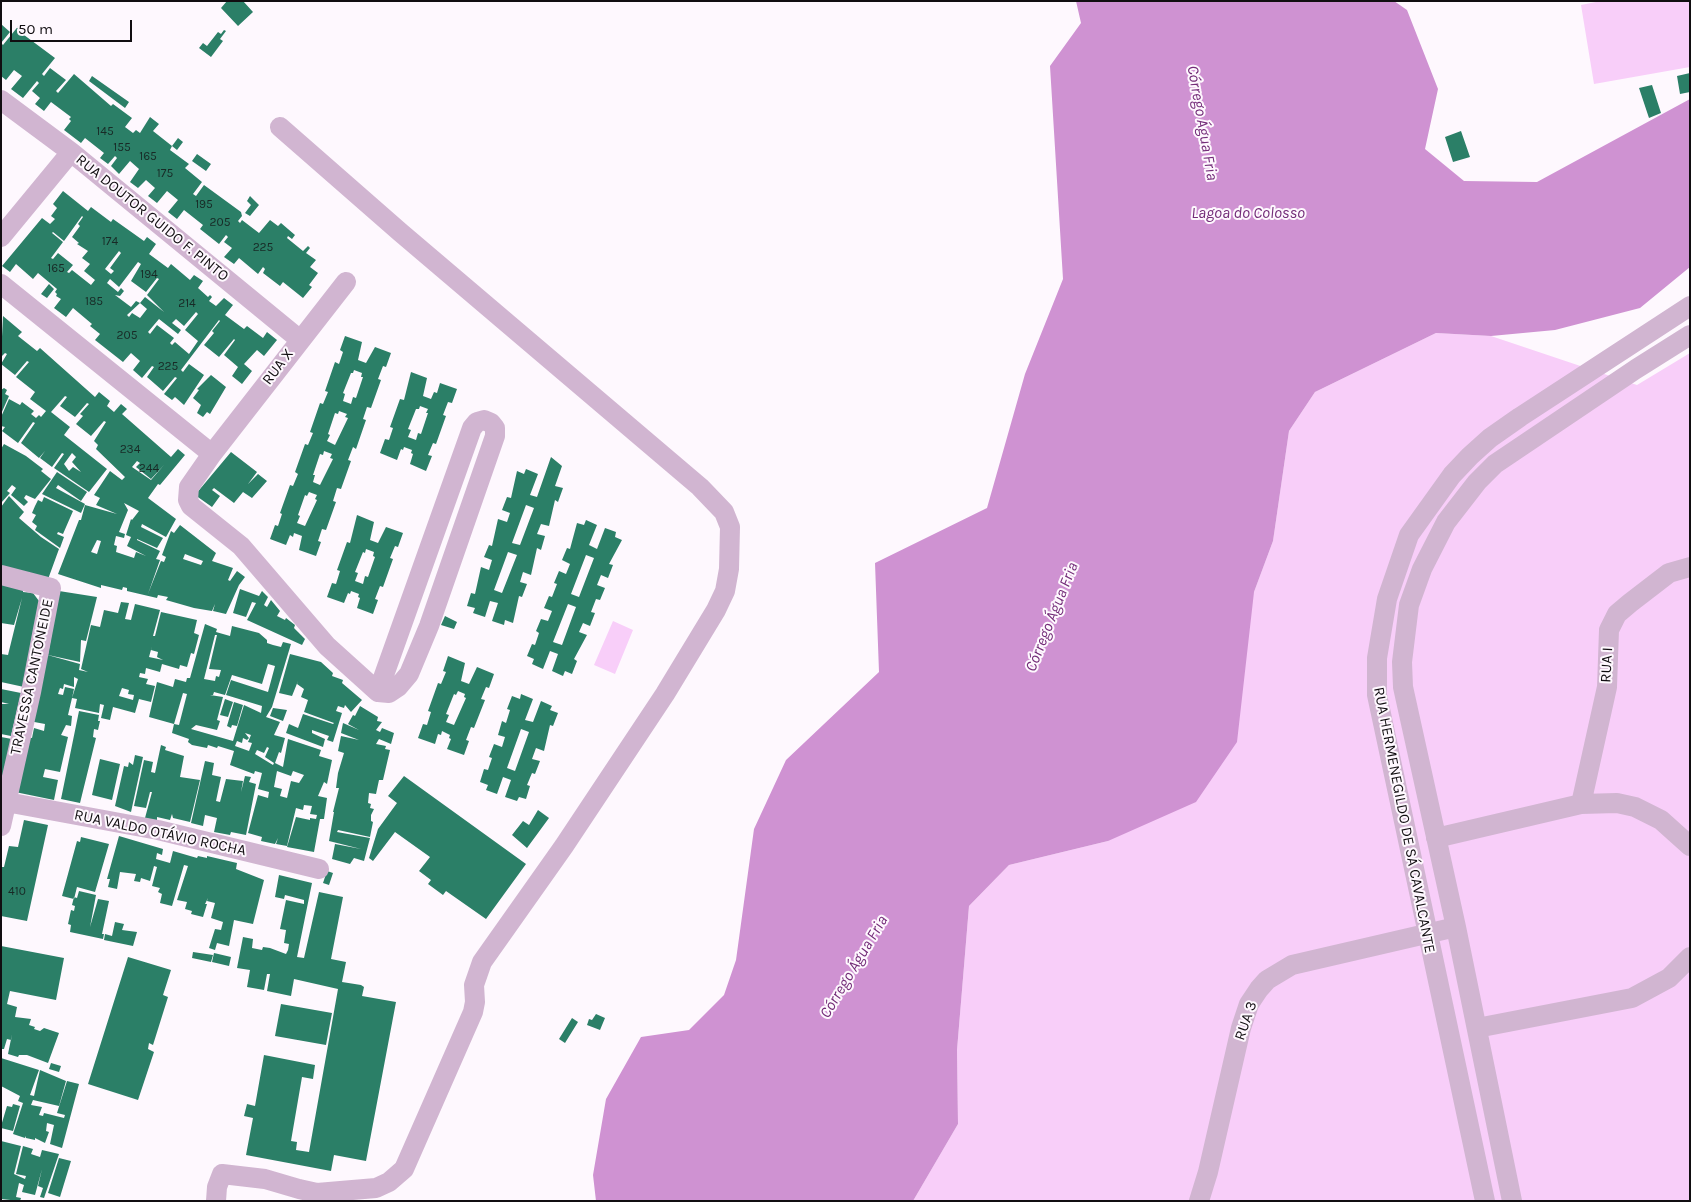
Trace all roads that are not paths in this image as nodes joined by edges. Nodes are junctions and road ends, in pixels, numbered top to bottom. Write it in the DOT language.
graph roads {
  1 [pos="1,100"];
  2 [pos="280,127"];
  3 [pos="72,152"];
  4 [pos="1,237"];
  5 [pos="346,282"];
  6 [pos="1,284"];
  7 [pos="1690,306"];
  8 [pos="1690,335"];
  9 [pos="300,339"];
  10 [pos="212,454"];
  11 [pos="1690,566"];
  12 [pos="1,575"];
  13 [pos="378,692"];
  14 [pos="4,801"];
  15 [pos="1582,804"];
  16 [pos="1,826"];
  17 [pos="1436,838"];
  18 [pos="1690,846"];
  19 [pos="319,868"];
  20 [pos="1456,927"];
  21 [pos="1426,934"];
  22 [pos="1690,957"];
  23 [pos="1477,1028"];
  24 [pos="216,1201"];
  25 [pos="1199,1201"];
  26 [pos="1485,1201"];
  27 [pos="1512,1201"];
  1 -- 3 [label="street, RUA DOUTOR GUIDO F. PINTO"];
  2 -- 24 [label="street"];
  3 -- 4 [label="street"];
  3 -- 9 [label="street, RUA DOUTOR GUIDO F. PINTO"];
  5 -- 9 [label="street, RUA X"];
  6 -- 10 [label="street"];
  7 -- 21 [label="street, RUA HERMENEGILDO DE SÁ CAVALCANTE"];
  8 -- 17 [label="street, RUA HERMENEGILDO DE SÁ CAVALCANTE"];
  9 -- 10 [label="street, RUA X"];
  10 -- 13 [label="street, RUA X"];
  11 -- 15 [label="street, RUA I"];
  12 -- 14 [label="street, TRAVESSA CANTONEIDE"];
  13 -- 13 [label="street"];
  14 -- 16 [label="street, TRAVESSA CANTONEIDE"];
  14 -- 19 [label="street, RUA VALDO OTÁVIO ROCHA"];
  15 -- 17 [label="street"];
  15 -- 18 [label="street"];
  17 -- 20 [label="street, RUA HERMENEGILDO DE SÁ CAVALCANTE"];
  20 -- 21 [label="street, RUA 3"];
  20 -- 23 [label="street, RUA HERMENEGILDO DE SÁ CAVALCANTE"];
  21 -- 25 [label="street, RUA 3"];
  21 -- 26 [label="street, RUA HERMENEGILDO DE SÁ CAVALCANTE"];
  22 -- 23 [label="street"];
  23 -- 27 [label="street, RUA HERMENEGILDO DE SÁ CAVALCANTE"];
}
